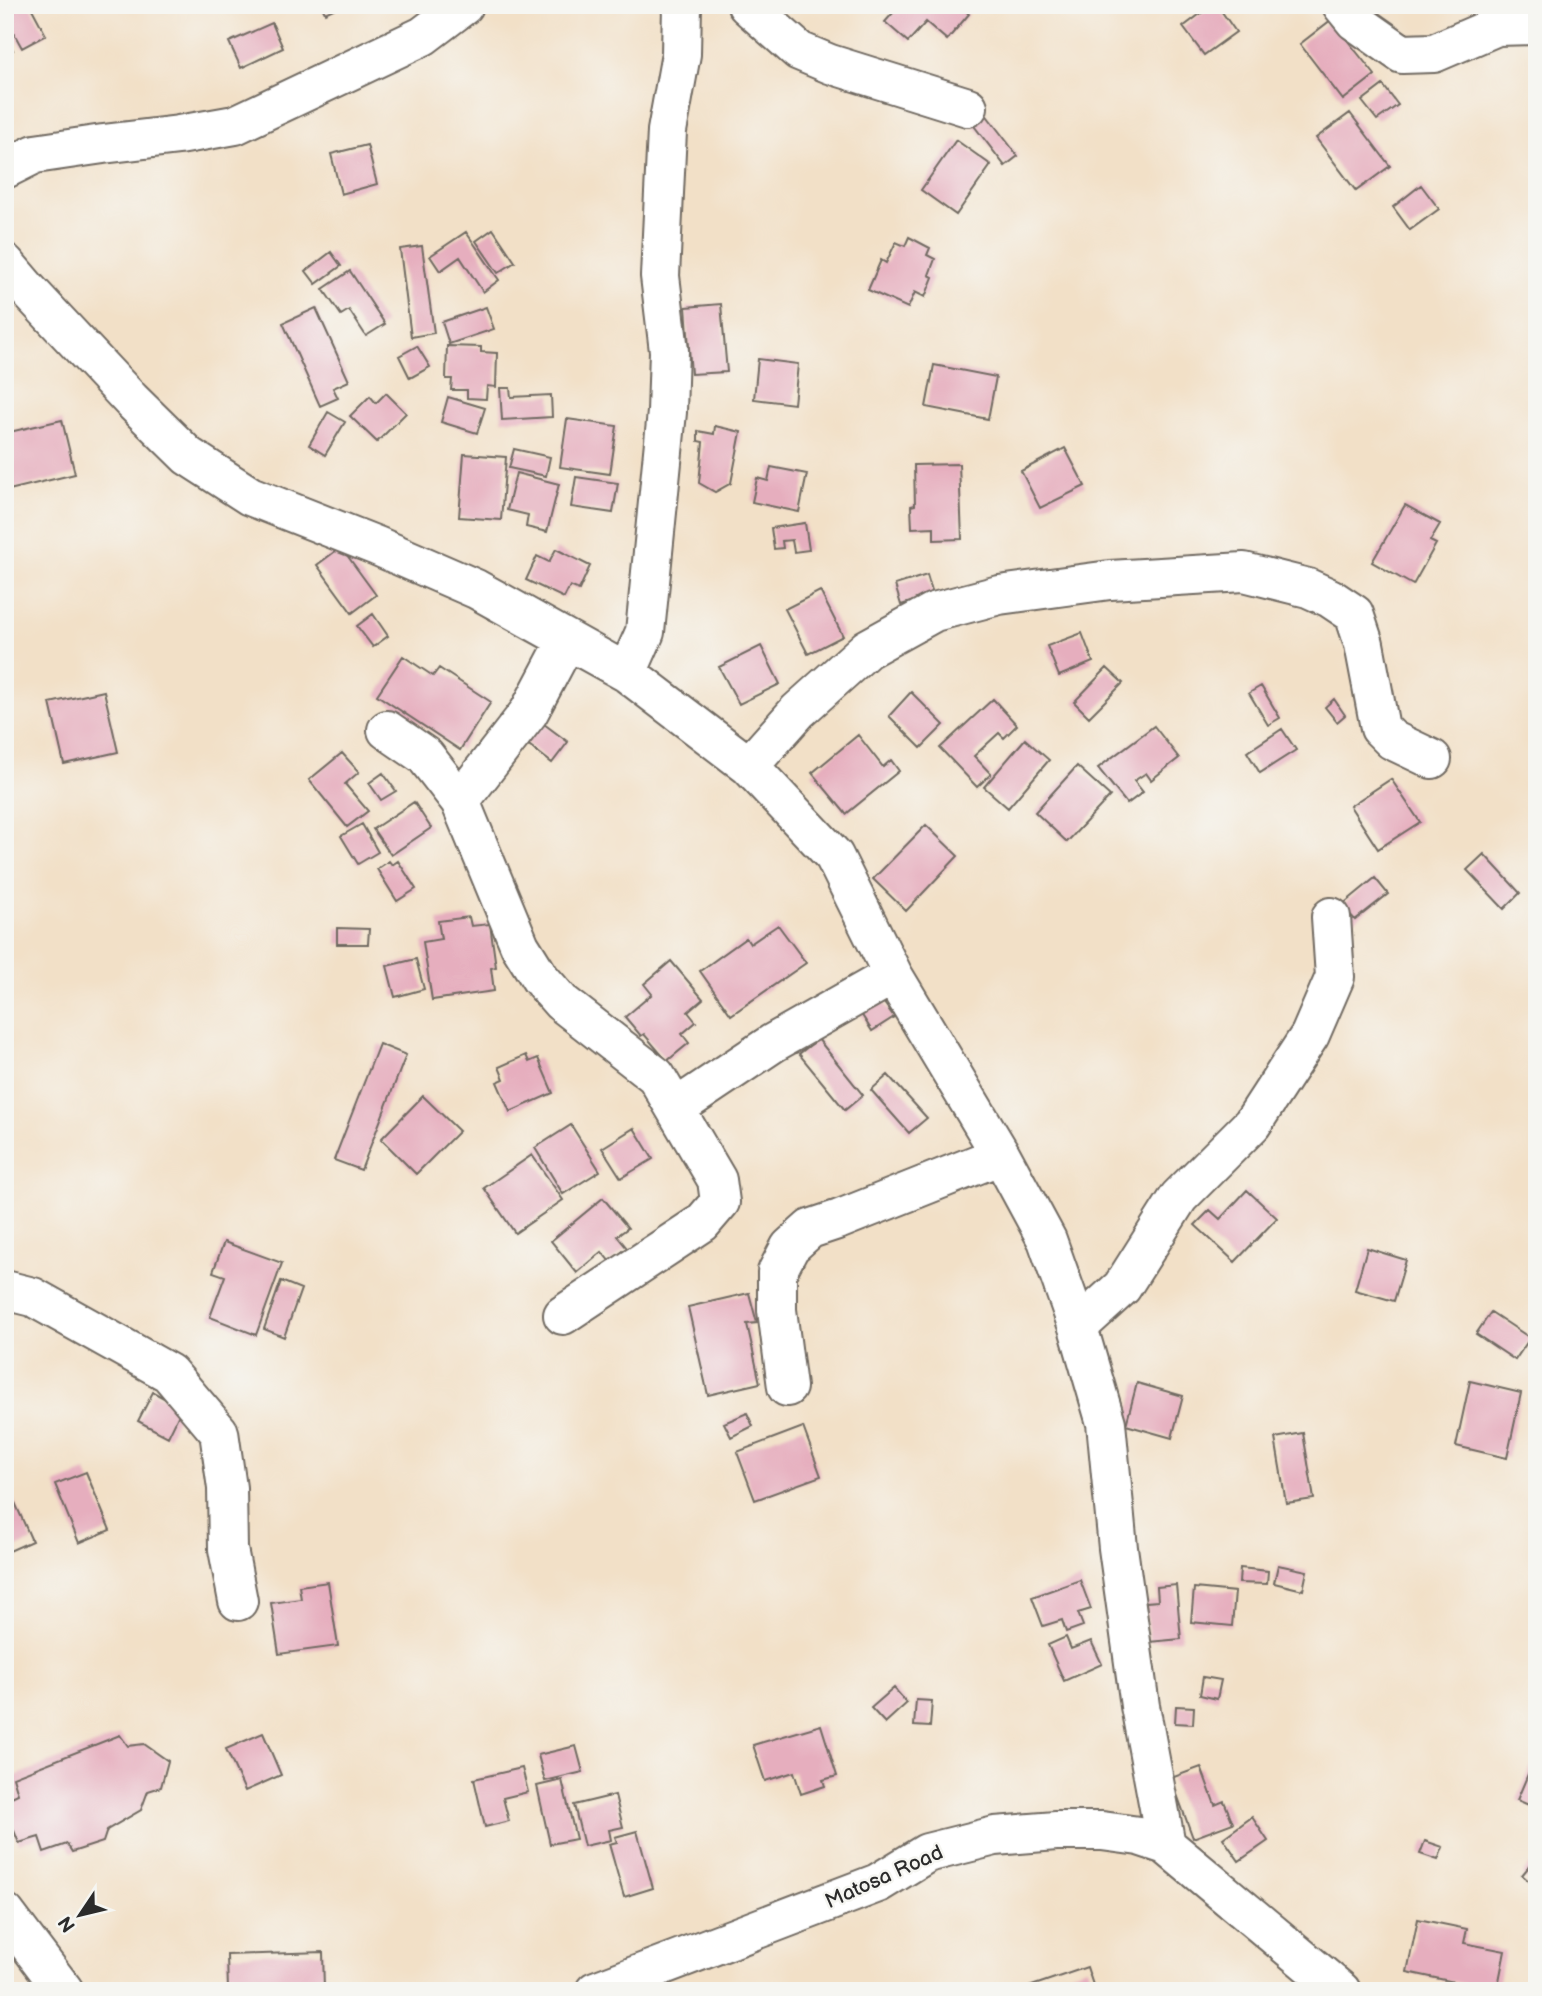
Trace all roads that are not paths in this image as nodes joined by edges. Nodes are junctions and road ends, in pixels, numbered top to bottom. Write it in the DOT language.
graph roads {
  1 [pos="464,5"];
  2 [pos="682,5"];
  3 [pos="747,5"];
  4 [pos="1342,5"];
  5 [pos="1537,25"];
  6 [pos="968,107"];
  7 [pos="5,170"];
  8 [pos="5,263"];
  9 [pos="567,640"];
  10 [pos="627,673"];
  11 [pos="387,730"];
  12 [pos="1432,759"];
  13 [pos="749,766"];
  14 [pos="460,801"];
  15 [pos="1331,917"];
  16 [pos="893,975"];
  17 [pos="676,1108"];
  18 [pos="1001,1155"];
  19 [pos="5,1290"];
  20 [pos="563,1315"];
  21 [pos="1078,1327"];
  22 [pos="787,1387"];
  23 [pos="238,1601"];
  24 [pos="1166,1845"];
  25 [pos="5,1913"];
  26 [pos="64,1991"];
  27 [pos="595,1991"];
  28 [pos="1341,1991"];
  1 -- 7 [label="street"];
  2 -- 10 [label="street"];
  3 -- 6 [label="street"];
  4 -- 5 [label="street"];
  8 -- 9 [label="street"];
  9 -- 10 [label="street"];
  9 -- 14 [label="street"];
  10 -- 13 [label="street"];
  11 -- 14 [label="street"];
  12 -- 13 [label="street"];
  13 -- 16 [label="street"];
  14 -- 17 [label="street"];
  15 -- 21 [label="street"];
  16 -- 17 [label="street"];
  16 -- 18 [label="street"];
  17 -- 20 [label="street"];
  18 -- 21 [label="street"];
  18 -- 22 [label="street"];
  19 -- 23 [label="street"];
  21 -- 24 [label="street"];
  24 -- 27 [label="street, Matosa Road"];
  24 -- 28 [label="street, Matosa Road"];
  25 -- 26 [label="street"];
}
